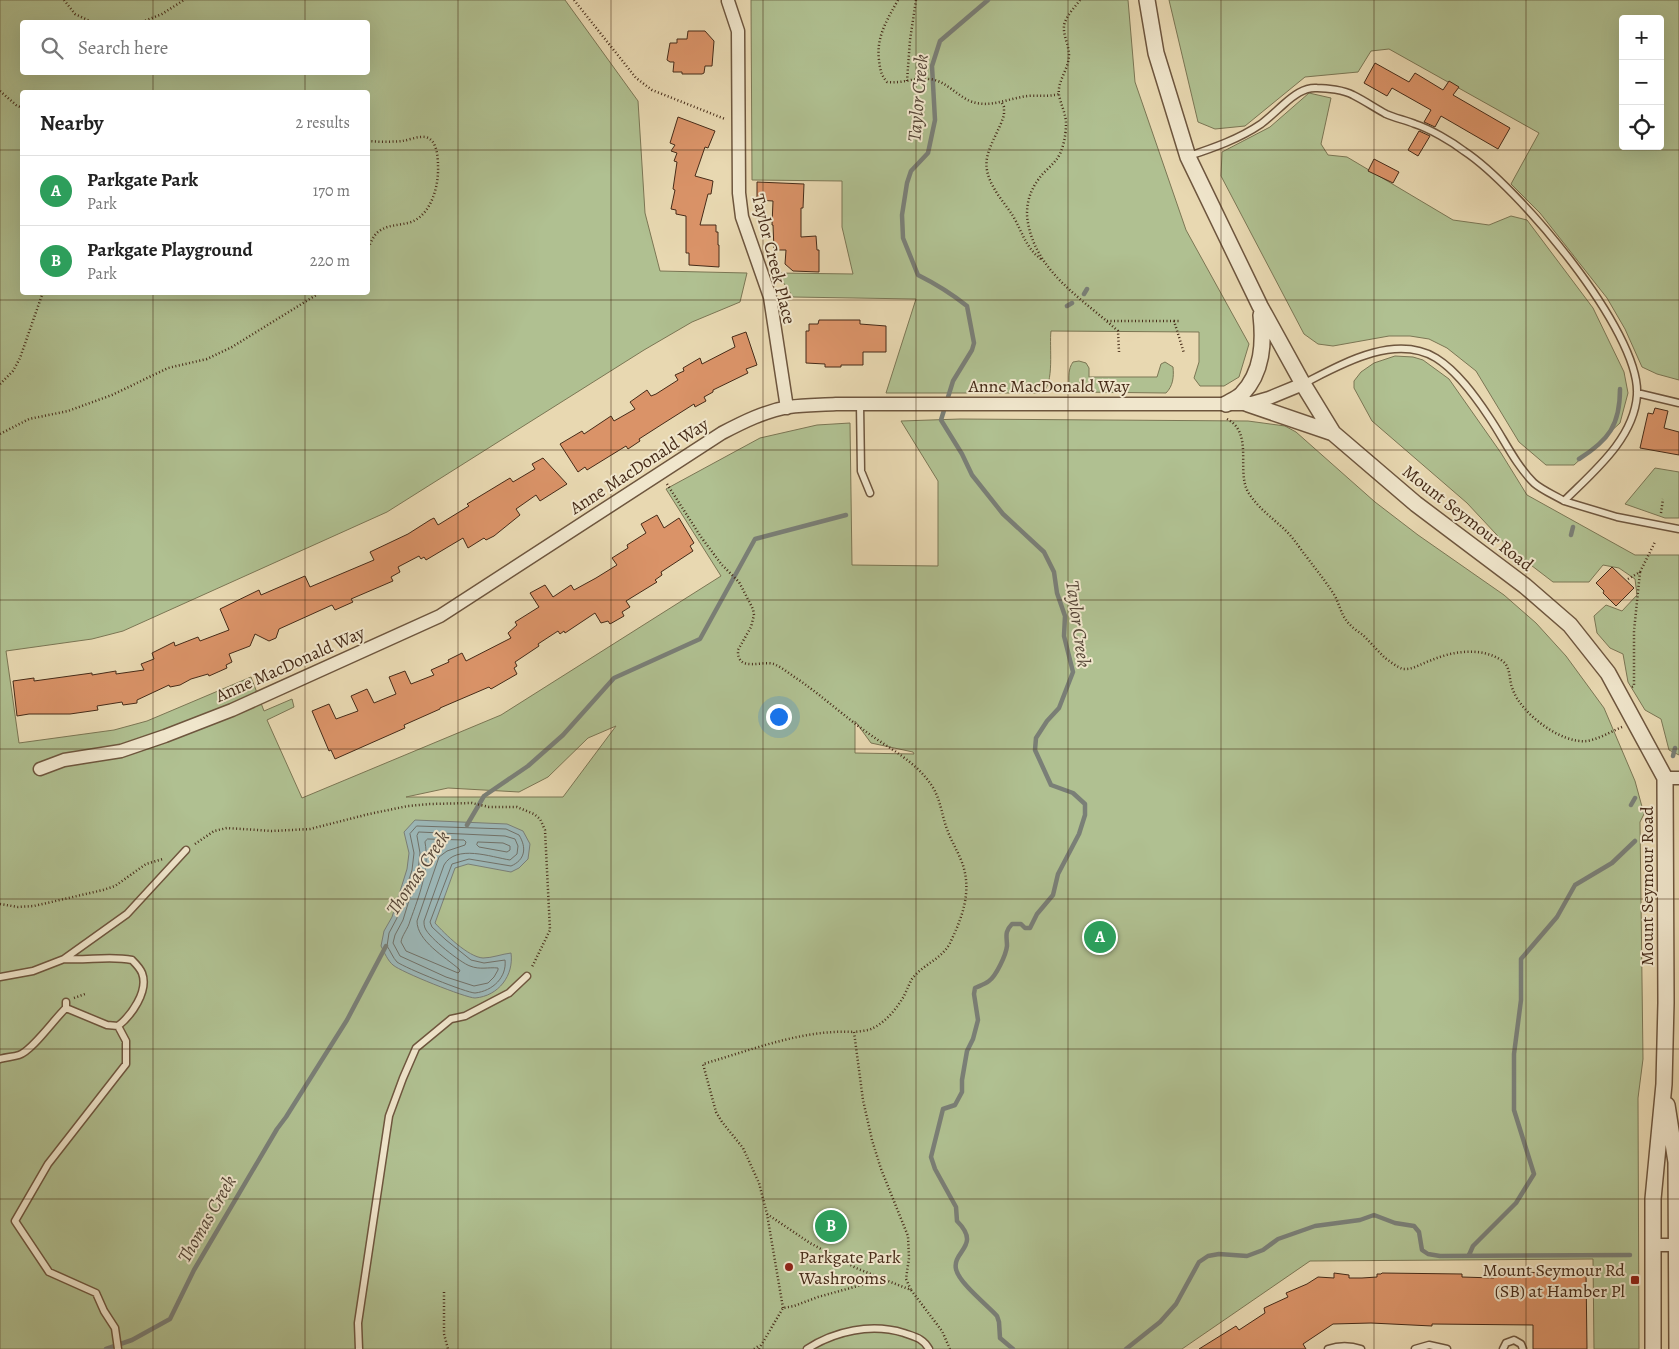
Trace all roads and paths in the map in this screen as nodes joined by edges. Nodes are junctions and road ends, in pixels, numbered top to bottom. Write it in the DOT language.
graph roads {
  1 [pos="64,0"];
  2 [pos="184,0"];
  3 [pos="574,0"];
  4 [pos="898,0"];
  5 [pos="916,0"];
  6 [pos="1080,0"];
  7 [pos="1147,0"];
  8 [pos="728,1"];
  9 [pos="88,20"];
  10 [pos="147,20"];
  11 [pos="907,81"];
  12 [pos="0,91"];
  13 [pos="1059,94"];
  14 [pos="1002,103"];
  15 [pos="20,107"];
  16 [pos="738,124"];
  17 [pos="370,142"];
  18 [pos="1188,157"];
  19 [pos="370,245"];
  20 [pos="1042,261"];
  21 [pos="42,295"];
  22 [pos="316,295"];
  23 [pos="1260,306"];
  24 [pos="1106,321"];
  25 [pos="1174,321"];
  26 [pos="1179,321"];
  27 [pos="1118,352"];
  28 [pos="1184,353"];
  29 [pos="0,384"];
  30 [pos="1303,384"];
  31 [pos="1638,392"];
  32 [pos="1679,403"];
  33 [pos="860,404"];
  34 [pos="1248,404"];
  35 [pos="787,408"];
  36 [pos="1225,411"];
  37 [pos="1333,433"];
  38 [pos="0,434"];
  39 [pos="660,474"];
  40 [pos="870,493"];
  41 [pos="1664,499"];
  42 [pos="1564,501"];
  43 [pos="1661,513"];
  44 [pos="1679,529"];
  45 [pos="1655,542"];
  46 [pos="1640,572"];
  47 [pos="1628,579"];
  48 [pos="1634,686"];
  49 [pos="1634,723"];
  50 [pos="40,769"];
  51 [pos="1672,778"];
  52 [pos="186,850"];
  53 [pos="164,858"];
  54 [pos="0,904"];
  55 [pos="64,959"];
  56 [pos="527,976"];
  57 [pos="0,977"];
  58 [pos="118,1026"];
  59 [pos="854,1032"];
  60 [pos="0,1059"];
  61 [pos="1664,1084"];
  62 [pos="1678,1199"];
  63 [pos="767,1214"];
  64 [pos="1652,1245"];
  65 [pos="1678,1245"];
  66 [pos="883,1279"];
  67 [pos="911,1290"];
  68 [pos="444,1292"];
  69 [pos="783,1308"];
  70 [pos="761,1345"];
  71 [pos="118,1349"];
  72 [pos="359,1349"];
  73 [pos="448,1349"];
  74 [pos="754,1349"];
  75 [pos="759,1349"];
  76 [pos="807,1349"];
  77 [pos="929,1349"];
  78 [pos="950,1349"];
  79 [pos="1328,1349"];
  80 [pos="1361,1349"];
  81 [pos="1415,1349"];
  82 [pos="1447,1349"];
  83 [pos="1503,1349"];
  84 [pos="1523,1349"];
  85 [pos="1653,1349"];
  86 [pos="1677,1349"];
  1 -- 9 [label="path"];
  2 -- 10 [label="path"];
  3 -- 16 [label="path"];
  4 -- 11 [label="path"];
  5 -- 11 [label="path"];
  6 -- 13 [label="path"];
  7 -- 18 [label="street, Mount Seymour Road"];
  8 -- 16 [label="street, Taylor Creek Place"];
  11 -- 14 [label="path"];
  12 -- 15 [label="path"];
  13 -- 14 [label="path"];
  13 -- 20 [label="path"];
  14 -- 20 [label="path"];
  16 -- 35 [label="street, Taylor Creek Place"];
  17 -- 19 [label="path"];
  18 -- 23 [label="street, Mount Seymour Road"];
  18 -- 31 [label="lane"];
  20 -- 24 [label="path"];
  21 -- 29 [label="path"];
  22 -- 38 [label="path"];
  23 -- 30 [label="street, Mount Seymour Road"];
  23 -- 36 [label="street"];
  24 -- 25 [label="path"];
  24 -- 27 [label="path"];
  25 -- 26 [label="path"];
  25 -- 28 [label="path"];
  30 -- 34 [label="street, Anne MacDonald Way"];
  30 -- 37 [label="street, Mount Seymour Road"];
  30 -- 42 [label="lane"];
  31 -- 32 [label="lane"];
  31 -- 42 [label="lane"];
  33 -- 35 [label="street, Anne MacDonald Way"];
  33 -- 36 [label="street, Anne MacDonald Way"];
  33 -- 40 [label="lane"];
  34 -- 36 [label="street, Anne MacDonald Way"];
  34 -- 37 [label="street"];
  35 -- 39 [label="street, Anne MacDonald Way"];
  36 -- 49 [label="path"];
  37 -- 49 [label="street, Mount Seymour Road"];
  39 -- 50 [label="street, Anne MacDonald Way"];
  39 -- 59 [label="path"];
  41 -- 43 [label="path"];
  42 -- 44 [label="lane"];
  45 -- 46 [label="path"];
  46 -- 47 [label="path"];
  46 -- 48 [label="path"];
  49 -- 51 [label="street, Mount Seymour Road"];
  51 -- 61 [label="street, Mount Seymour Road"];
  52 -- 55 [label="lane"];
  52 -- 56 [label="path"];
  53 -- 54 [label="path"];
  55 -- 57 [label="lane"];
  55 -- 58 [label="lane"];
  56 -- 72 [label="lane"];
  58 -- 60 [label="lane"];
  58 -- 71 [label="lane"];
  59 -- 63 [label="path"];
  59 -- 67 [label="path"];
  61 -- 62 [label="street, Mount Seymour Road"];
  61 -- 64 [label="street, Mount Seymour Road"];
  62 -- 65 [label="street, Mount Seymour Road"];
  63 -- 66 [label="path"];
  63 -- 69 [label="path"];
  64 -- 65 [label="street"];
  64 -- 85 [label="street, Mount Seymour Road"];
  65 -- 86 [label="street, Mount Seymour Road"];
  66 -- 67 [label="path"];
  66 -- 69 [label="path"];
  67 -- 78 [label="path"];
  68 -- 73 [label="path"];
  69 -- 70 [label="path"];
  70 -- 74 [label="path"];
  70 -- 75 [label="path"];
  76 -- 77 [label="lane"];
  79 -- 80 [label="lane"];
  81 -- 82 [label="lane"];
  83 -- 84 [label="lane"];
}
